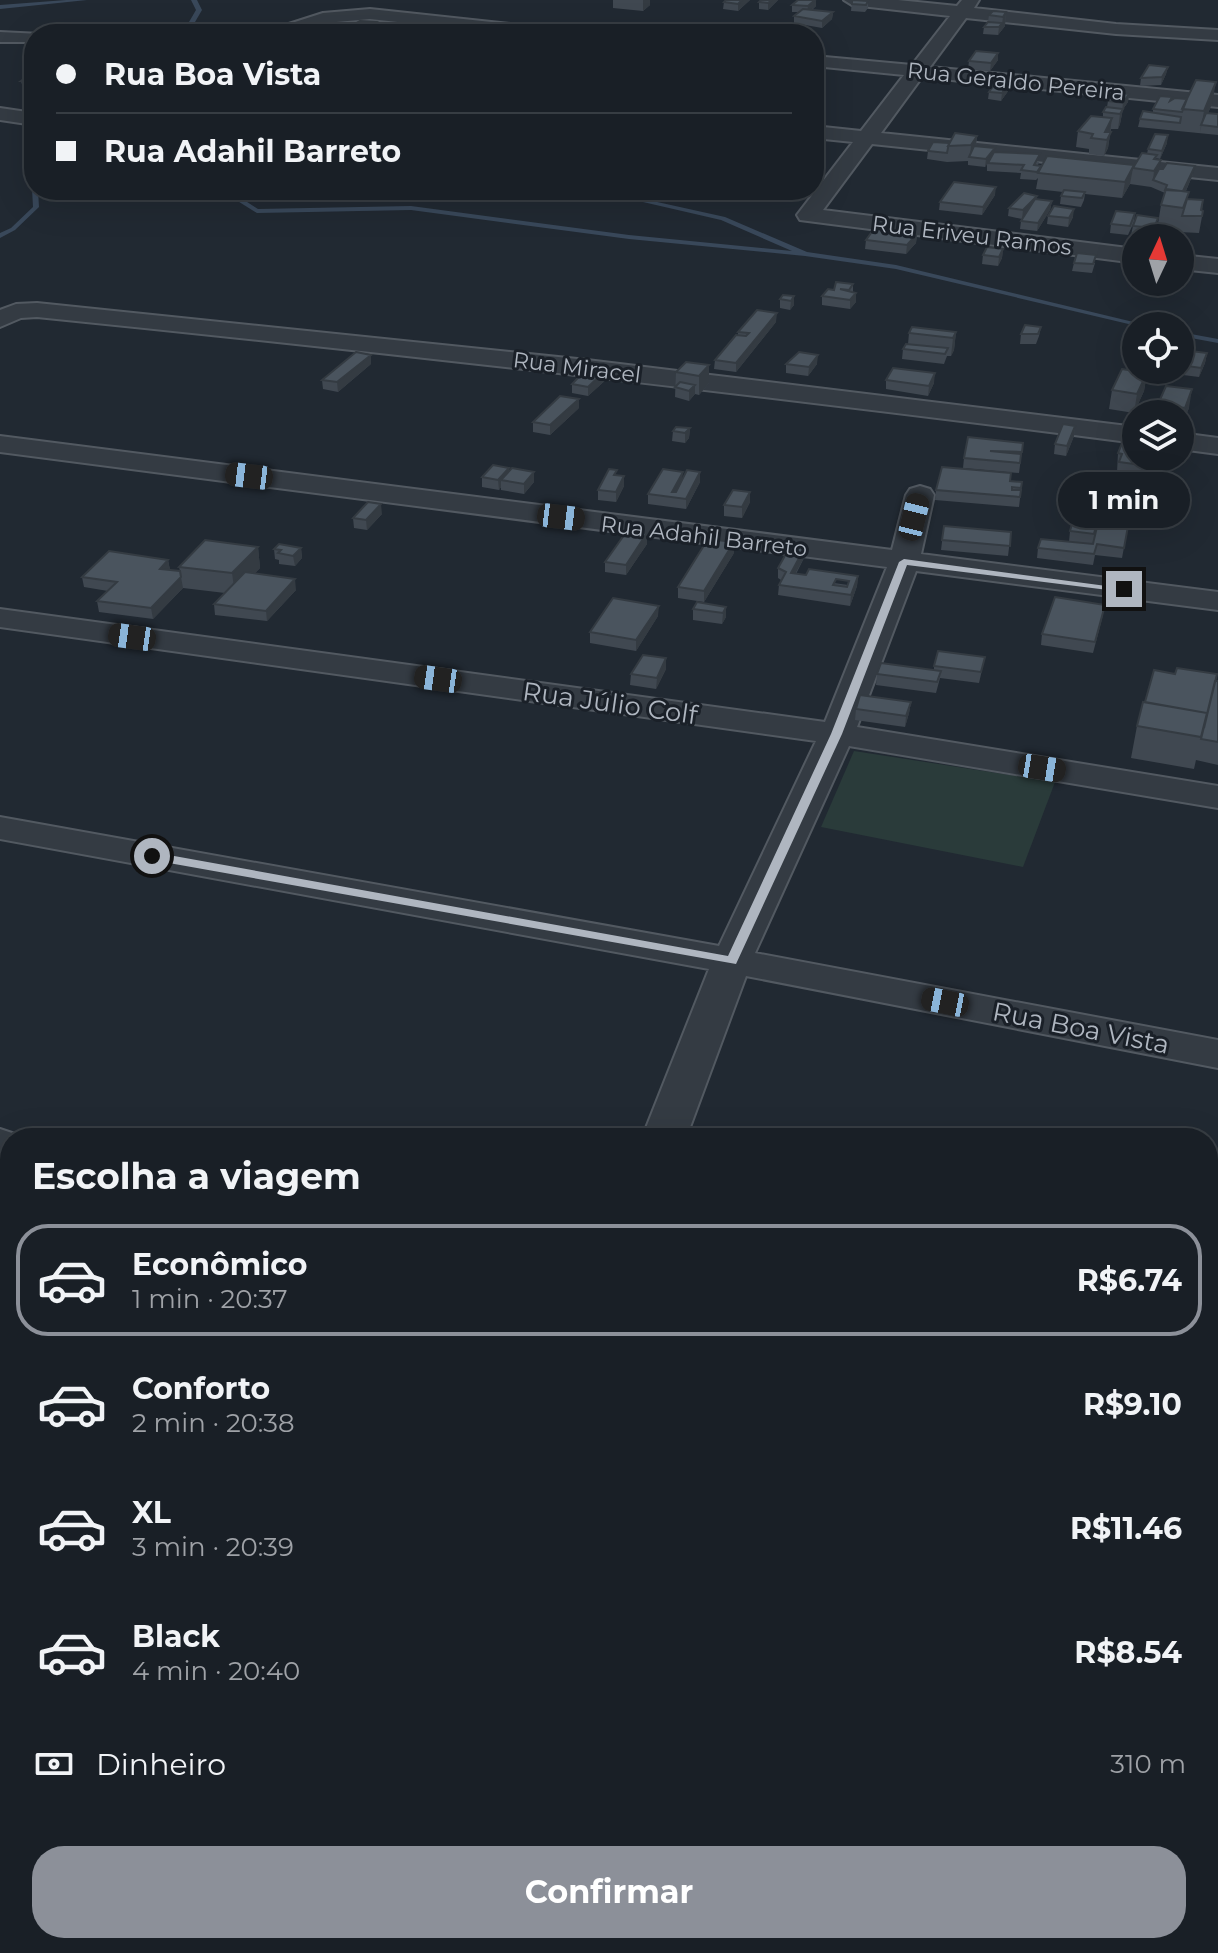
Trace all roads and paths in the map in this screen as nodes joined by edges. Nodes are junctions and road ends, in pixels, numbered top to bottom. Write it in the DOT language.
graph roads {
  1 [pos="852,0"];
  2 [pos="967,6"];
  3 [pos="304,24"];
  4 [pos="464,24"];
  5 [pos="1218,35"];
  6 [pos="0,37"];
  7 [pos="24,37"];
  8 [pos="824,62"];
  9 [pos="918,70"];
  10 [pos="1218,101"];
  11 [pos="0,114"];
  12 [pos="24,118"];
  13 [pos="824,133"];
  14 [pos="866,138"];
  15 [pos="1218,174"];
  16 [pos="824,194"];
  17 [pos="819,200"];
  18 [pos="1122,254"];
  19 [pos="1194,263"];
  20 [pos="1218,266"];
  21 [pos="8,316"];
  22 [pos="1122,433"];
  23 [pos="1194,443"];
  24 [pos="0,444"];
  25 [pos="1218,446"];
  26 [pos="920,495"];
  27 [pos="904,562"];
  28 [pos="1218,601"];
  29 [pos="0,618"];
  30 [pos="837,734"];
  31 [pos="1218,797"];
  32 [pos="0,828"];
  33 [pos="732,961"];
  34 [pos="1218,1054"];
  35 [pos="668,1128"];
  1 -- 2 [label="street"];
  2 -- 5 [label="street"];
  2 -- 9 [label="street"];
  3 -- 4 [label="street"];
  6 -- 7 [label="street"];
  8 -- 9 [label="street, Rua Geraldo Pereira"];
  9 -- 10 [label="street, Rua Geraldo Pereira"];
  9 -- 14 [label="street"];
  11 -- 12 [label="street"];
  13 -- 14 [label="street"];
  14 -- 15 [label="street"];
  14 -- 16 [label="street, Rua Eriveu Ramos"];
  17 -- 18 [label="street, Rua Eriveu Ramos"];
  19 -- 20 [label="street"];
  21 -- 22 [label="street, Rua Miracel"];
  23 -- 25 [label="street"];
  24 -- 27 [label="street, Rua Adahil Barreto"];
  26 -- 27 [label="street"];
  27 -- 28 [label="street, Rua Adahil Barreto"];
  27 -- 30 [label="street"];
  29 -- 30 [label="street, Rua Júlio Colf"];
  30 -- 31 [label="street, Rua Júlio Colf"];
  30 -- 33 [label="street"];
  32 -- 33 [label="street, Rua Boa Vista"];
  33 -- 34 [label="street, Rua Boa Vista"];
  33 -- 35 [label="street"];
}
